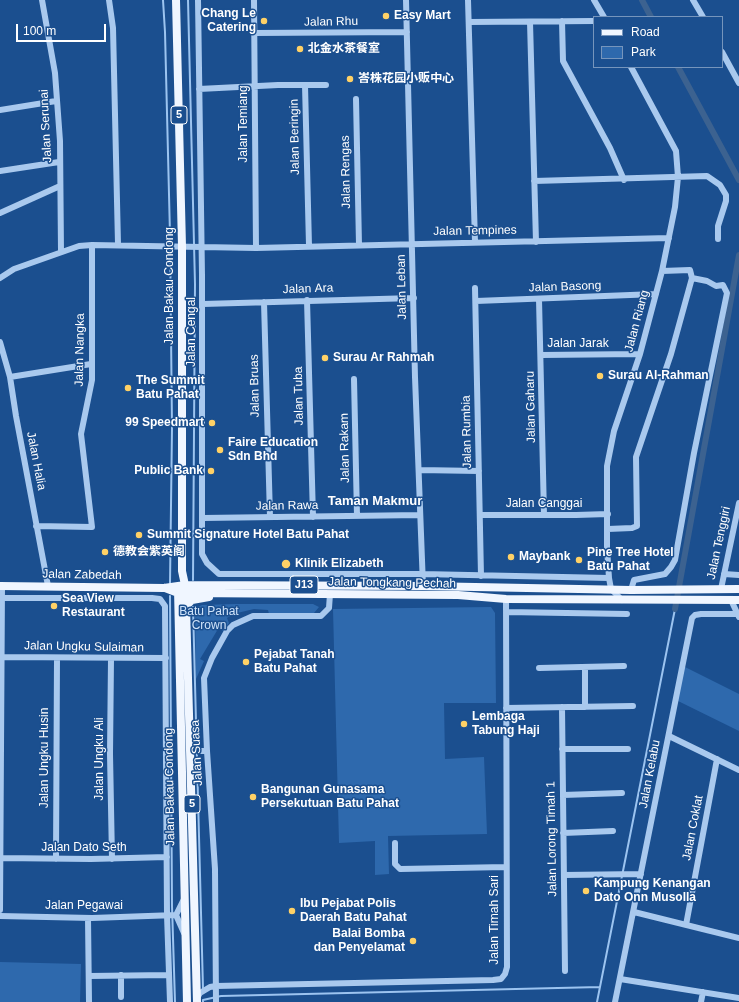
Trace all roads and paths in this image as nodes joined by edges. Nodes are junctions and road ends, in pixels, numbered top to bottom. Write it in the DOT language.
graph roads {
  1 [pos="42,0"];
  2 [pos="109,0"];
  3 [pos="176,0"];
  4 [pos="198,0"];
  5 [pos="254,0"];
  6 [pos="406,0"];
  7 [pos="468,0"];
  8 [pos="594,0"];
  9 [pos="693,0"];
  10 [pos="603,16"];
  11 [pos="702,16"];
  12 [pos="593,21"];
  13 [pos="470,22"];
  14 [pos="530,22"];
  15 [pos="562,22"];
  16 [pos="407,32"];
  17 [pos="254,33"];
  18 [pos="723,54"];
  19 [pos="632,68"];
  20 [pos="739,83"];
  21 [pos="305,85"];
  22 [pos="326,85"];
  23 [pos="255,86"];
  24 [pos="199,90"];
  25 [pos="356,99"];
  26 [pos="56,101"];
  27 [pos="0,110"];
  28 [pos="59,162"];
  29 [pos="0,171"];
  30 [pos="678,176"];
  31 [pos="624,180"];
  32 [pos="534,181"];
  33 [pos="60,186"];
  34 [pos="0,213"];
  35 [pos="669,238"];
  36 [pos="718,239"];
  37 [pos="475,242"];
  38 [pos="536,242"];
  39 [pos="412,243"];
  40 [pos="92,244"];
  41 [pos="118,244"];
  42 [pos="358,245"];
  43 [pos="185,246"];
  44 [pos="199,246"];
  45 [pos="309,246"];
  46 [pos="256,248"];
  47 [pos="61,252"];
  48 [pos="662,271"];
  49 [pos="0,278"];
  50 [pos="692,278"];
  51 [pos="475,288"];
  52 [pos="656,294"];
  53 [pos="414,298"];
  54 [pos="539,299"];
  55 [pos="307,300"];
  56 [pos="476,301"];
  57 [pos="264,302"];
  58 [pos="202,304"];
  59 [pos="0,342"];
  60 [pos="640,354"];
  61 [pos="541,355"];
  62 [pos="91,364"];
  63 [pos="10,377"];
  64 [pos="354,379"];
  65 [pos="419,470"];
  66 [pos="479,471"];
  67 [pos="739,503"];
  68 [pos="608,514"];
  69 [pos="420,515"];
  70 [pos="480,515"];
  71 [pos="544,515"];
  72 [pos="738,515"];
  73 [pos="357,516"];
  74 [pos="270,517"];
  75 [pos="313,517"];
  76 [pos="203,518"];
  77 [pos="36,526"];
  78 [pos="608,529"];
  79 [pos="422,574"];
  80 [pos="724,574"];
  81 [pos="739,575"];
  82 [pos="482,576"];
  83 [pos="609,578"];
  84 [pos="1,586"];
  85 [pos="48,586"];
  86 [pos="423,586"];
  87 [pos="164,588"];
  88 [pos="480,588"];
  89 [pos="534,588"];
  90 [pos="720,588"];
  91 [pos="182,589"];
  92 [pos="611,589"];
  93 [pos="739,589"];
  94 [pos="630,590"];
  95 [pos="243,593"];
  96 [pos="330,594"];
  97 [pos="461,596"];
  98 [pos="2,598"];
  99 [pos="506,599"];
  100 [pos="623,600"];
  101 [pos="735,600"];
  102 [pos="186,606"];
  103 [pos="506,612"];
  104 [pos="627,614"];
  105 [pos="738,615"];
  106 [pos="1,657"];
  107 [pos="57,658"];
  108 [pos="166,658"];
  109 [pos="111,659"];
  110 [pos="624,666"];
  111 [pos="585,667"];
  112 [pos="540,668"];
  113 [pos="633,706"];
  114 [pos="562,707"];
  115 [pos="586,707"];
  116 [pos="506,708"];
  117 [pos="669,736"];
  118 [pos="562,749"];
  119 [pos="628,749"];
  120 [pos="198,751"];
  121 [pos="718,759"];
  122 [pos="1,770"];
  123 [pos="739,770"];
  124 [pos="622,793"];
  125 [pos="563,795"];
  126 [pos="613,831"];
  127 [pos="563,833"];
  128 [pos="395,843"];
  129 [pos="0,858"];
  130 [pos="167,858"];
  131 [pos="56,859"];
  132 [pos="112,859"];
  133 [pos="506,867"];
  134 [pos="641,874"];
  135 [pos="564,875"];
  136 [pos="184,899"];
  137 [pos="0,910"];
  138 [pos="634,912"];
  139 [pos="171,915"];
  140 [pos="0,916"];
  141 [pos="88,918"];
  142 [pos="686,925"];
  143 [pos="186,936"];
  144 [pos="739,938"];
  145 [pos="565,970"];
  146 [pos="121,975"];
  147 [pos="169,975"];
  148 [pos="89,976"];
  149 [pos="620,979"];
  150 [pos="213,986"];
  151 [pos="703,992"];
  152 [pos="121,997"];
  153 [pos="198,998"];
  154 [pos="739,998"];
  155 [pos="89,1002"];
  156 [pos="170,1002"];
  157 [pos="187,1002"];
  158 [pos="216,1002"];
  159 [pos="615,1002"];
  160 [pos="701,1002"];
  1 -- 26 [label="street, Jalan Serunai"];
  2 -- 41 [label="street"];
  3 -- 43 [label="main road, Jalan Bakau Condong / 5"];
  4 -- 24 [label="street, Jalan Cengal"];
  5 -- 17 [label="street, Jalan Temiang"];
  6 -- 16 [label="street, Jalan Leban"];
  7 -- 13 [label="street"];
  8 -- 10 [label="street"];
  9 -- 11 [label="street"];
  12 -- 15 [label="street"];
  13 -- 14 [label="street"];
  13 -- 37 [label="street"];
  14 -- 15 [label="street"];
  14 -- 32 [label="street"];
  15 -- 31 [label="street"];
  16 -- 17 [label="street, Jalan Rhu"];
  16 -- 39 [label="street, Jalan Leban"];
  17 -- 23 [label="street, Jalan Temiang"];
  18 -- 20 [label="street"];
  19 -- 30 [label="street, Jalan Riang"];
  21 -- 22 [label="street"];
  21 -- 23 [label="street, Jalan Beringin"];
  21 -- 45 [label="street, Jalan Beringin"];
  23 -- 24 [label="street, Jalan Beringin"];
  23 -- 46 [label="street, Jalan Temiang"];
  24 -- 44 [label="street, Jalan Cengal"];
  25 -- 42 [label="street, Jalan Rengas"];
  26 -- 27 [label="street"];
  26 -- 28 [label="street, Jalan Serunai"];
  28 -- 29 [label="street"];
  28 -- 33 [label="street, Jalan Serunai"];
  30 -- 31 [label="street"];
  30 -- 35 [label="street, Jalan Riang"];
  30 -- 36 [label="street"];
  31 -- 32 [label="street"];
  32 -- 38 [label="street"];
  33 -- 34 [label="street"];
  33 -- 47 [label="street, Jalan Serunai"];
  35 -- 38 [label="street, Jalan Tempines"];
  35 -- 48 [label="street, Jalan Riang"];
  37 -- 38 [label="street, Jalan Tempines"];
  37 -- 39 [label="street, Jalan Tempines"];
  39 -- 42 [label="street, Jalan Tempines"];
  39 -- 53 [label="street, Jalan Leban"];
  40 -- 41 [label="street, Jalan Tempines"];
  40 -- 47 [label="street, Jalan Tempines"];
  40 -- 62 [label="street, Jalan Nangka"];
  41 -- 43 [label="street, Jalan Tempines"];
  42 -- 45 [label="street, Jalan Tempines"];
  43 -- 44 [label="street, Jalan Tempines"];
  43 -- 91 [label="main road, Jalan Bakau Condong / 5"];
  44 -- 46 [label="street, Jalan Tempines"];
  44 -- 58 [label="street, Jalan Cengal"];
  45 -- 46 [label="street, Jalan Tempines"];
  47 -- 49 [label="street, Jalan Tempines"];
  48 -- 50 [label="street"];
  48 -- 52 [label="street, Jalan Riang"];
  50 -- 78 [label="street"];
  50 -- 94 [label="street"];
  51 -- 56 [label="street, Jalan Rumbia"];
  52 -- 54 [label="street, Jalan Basong"];
  52 -- 60 [label="street, Jalan Riang"];
  53 -- 55 [label="street, Jalan Ara"];
  53 -- 65 [label="street, Jalan Leban"];
  54 -- 56 [label="street, Jalan Basong"];
  54 -- 61 [label="street, Jalan Gaharu"];
  55 -- 57 [label="street, Jalan Ara"];
  55 -- 75 [label="street, Jalan Tuba"];
  56 -- 66 [label="street, Jalan Rumbia"];
  57 -- 58 [label="street, Jalan Ara"];
  57 -- 74 [label="street, Jalan Bruas"];
  58 -- 76 [label="street, Jalan Cengal"];
  59 -- 63 [label="street, Jalan Halia"];
  60 -- 61 [label="street, Jalan Jarak"];
  60 -- 68 [label="street, Jalan Riang"];
  61 -- 71 [label="street, Jalan Gaharu"];
  62 -- 63 [label="street"];
  62 -- 77 [label="street, Jalan Nangka"];
  63 -- 77 [label="street, Jalan Halia"];
  64 -- 73 [label="street, Jalan Rakam"];
  65 -- 66 [label="street"];
  65 -- 69 [label="street, Jalan Leban"];
  66 -- 70 [label="street, Jalan Rumbia"];
  67 -- 72 [label="street, Jalan Tenggiri"];
  68 -- 71 [label="street, Jalan Canggai"];
  68 -- 78 [label="street, Jalan Riang"];
  69 -- 73 [label="street, Jalan Rawa"];
  69 -- 79 [label="street, Jalan Leban"];
  70 -- 71 [label="street, Jalan Canggai"];
  70 -- 82 [label="street, Jalan Rumbia"];
  72 -- 80 [label="street, Jalan Tenggiri"];
  73 -- 75 [label="street, Jalan Rawa"];
  74 -- 75 [label="street, Jalan Rawa"];
  74 -- 76 [label="street, Jalan Rawa"];
  76 -- 79 [label="street, Jalan Cengal"];
  77 -- 85 [label="street, Jalan Halia"];
  78 -- 83 [label="street, Jalan Riang"];
  79 -- 82 [label="street, Jalan Cengal"];
  79 -- 86 [label="street, Jalan Leban"];
  80 -- 81 [label="street"];
  80 -- 90 [label="street, Jalan Tenggiri"];
  82 -- 83 [label="street, Jalan Cengal"];
  83 -- 92 [label="street, Jalan Riang"];
  84 -- 85 [label="main road, Jalan Zabedah / J13"];
  84 -- 98 [label="street"];
  85 -- 87 [label="main road, Jalan Zabedah / J13"];
  86 -- 88 [label="main road, Jalan Tongkang Pechah / J13"];
  86 -- 91 [label="main road, Jalan Tongkang Pechah / J13"];
  86 -- 97 [label="main road"];
  87 -- 91 [label="main road, Jalan Tongkang Pechah / J13"];
  88 -- 89 [label="main road, Jalan Tongkang Pechah / J13"];
  88 -- 99 [label="main road"];
  89 -- 92 [label="main road, Jalan Tongkang Pechah / J13"];
  89 -- 99 [label="main road"];
  90 -- 93 [label="main road, Jalan Tongkang Pechah / J13"];
  90 -- 94 [label="main road, Jalan Tongkang Pechah / J13"];
  91 -- 95 [label="main road, Jalan Tongkang Pechah / J13"];
  91 -- 102 [label="main road, Jalan Bakau Condong / 5"];
  91 -- 136 [label="main road, Jalan Bakau Condong / 5"];
  92 -- 94 [label="main road, Jalan Tongkang Pechah / J13"];
  92 -- 100 [label="street"];
  95 -- 96 [label="main road, Jalan Tongkang Pechah / J13"];
  95 -- 102 [label="main road"];
  96 -- 97 [label="main road, Jalan Tongkang Pechah / J13"];
  96 -- 120 [label="street, Jalan Suasa"];
  97 -- 99 [label="main road, Jalan Tongkang Pechah / J13"];
  98 -- 106 [label="street"];
  98 -- 108 [label="street"];
  99 -- 100 [label="main road, Jalan Tongkang Pechah / J13"];
  99 -- 103 [label="street, Jalan Timah Sari"];
  100 -- 101 [label="main road, Jalan Tongkang Pechah / J13"];
  101 -- 105 [label="street"];
  102 -- 120 [label="main road, Jalan Bakau Condong / 5"];
  103 -- 104 [label="street"];
  103 -- 116 [label="street, Jalan Timah Sari"];
  105 -- 117 [label="street, Jalan Kelabu"];
  106 -- 107 [label="street, Jalan Ungku Sulaiman"];
  106 -- 122 [label="street"];
  107 -- 109 [label="street, Jalan Ungku Sulaiman"];
  107 -- 131 [label="street, Jalan Ungku Husin"];
  108 -- 109 [label="street, Jalan Ungku Sulaiman"];
  108 -- 130 [label="street"];
  109 -- 132 [label="street, Jalan Ungku Ali"];
  110 -- 111 [label="street"];
  111 -- 112 [label="street"];
  111 -- 115 [label="street"];
  113 -- 115 [label="street"];
  114 -- 115 [label="street"];
  114 -- 116 [label="street"];
  114 -- 118 [label="street, Jalan Lorong Timah 1"];
  116 -- 133 [label="street, Jalan Timah Sari"];
  117 -- 121 [label="street"];
  117 -- 134 [label="street, Jalan Kelabu"];
  118 -- 119 [label="street"];
  118 -- 125 [label="street, Jalan Lorong Timah 1"];
  120 -- 150 [label="street, Jalan Suasa"];
  120 -- 153 [label="main road, Jalan Bakau Condong / 5"];
  121 -- 123 [label="street"];
  121 -- 142 [label="street, Jalan Coklat"];
  122 -- 129 [label="street"];
  124 -- 125 [label="street"];
  125 -- 127 [label="street, Jalan Lorong Timah 1"];
  126 -- 127 [label="street"];
  127 -- 135 [label="street, Jalan Lorong Timah 1"];
  128 -- 133 [label="street"];
  129 -- 131 [label="street, Jalan Dato Seth"];
  129 -- 137 [label="street"];
  130 -- 132 [label="street, Jalan Dato Seth"];
  130 -- 139 [label="street"];
  131 -- 132 [label="street, Jalan Dato Seth"];
  133 -- 150 [label="street, Jalan Timah Sari"];
  134 -- 135 [label="street"];
  134 -- 138 [label="street, Jalan Kelabu"];
  135 -- 145 [label="street, Jalan Lorong Timah 1"];
  136 -- 139 [label="street"];
  136 -- 143 [label="main road, Jalan Bakau Condong / 5"];
  138 -- 142 [label="street"];
  138 -- 149 [label="street, Jalan Kelabu"];
  139 -- 141 [label="street, Jalan Pegawai"];
  139 -- 143 [label="street"];
  139 -- 147 [label="street"];
  140 -- 141 [label="street, Jalan Pegawai"];
  141 -- 148 [label="street"];
  142 -- 144 [label="street"];
  143 -- 157 [label="main road, Jalan Bakau Condong / 5"];
  146 -- 147 [label="street"];
  146 -- 148 [label="street"];
  146 -- 152 [label="street"];
  147 -- 156 [label="street"];
  148 -- 155 [label="street"];
  149 -- 151 [label="street"];
  149 -- 159 [label="street, Jalan Kelabu"];
  150 -- 153 [label="street"];
  150 -- 158 [label="street, Jalan Suasa"];
  151 -- 154 [label="street"];
  151 -- 160 [label="street"];
}
